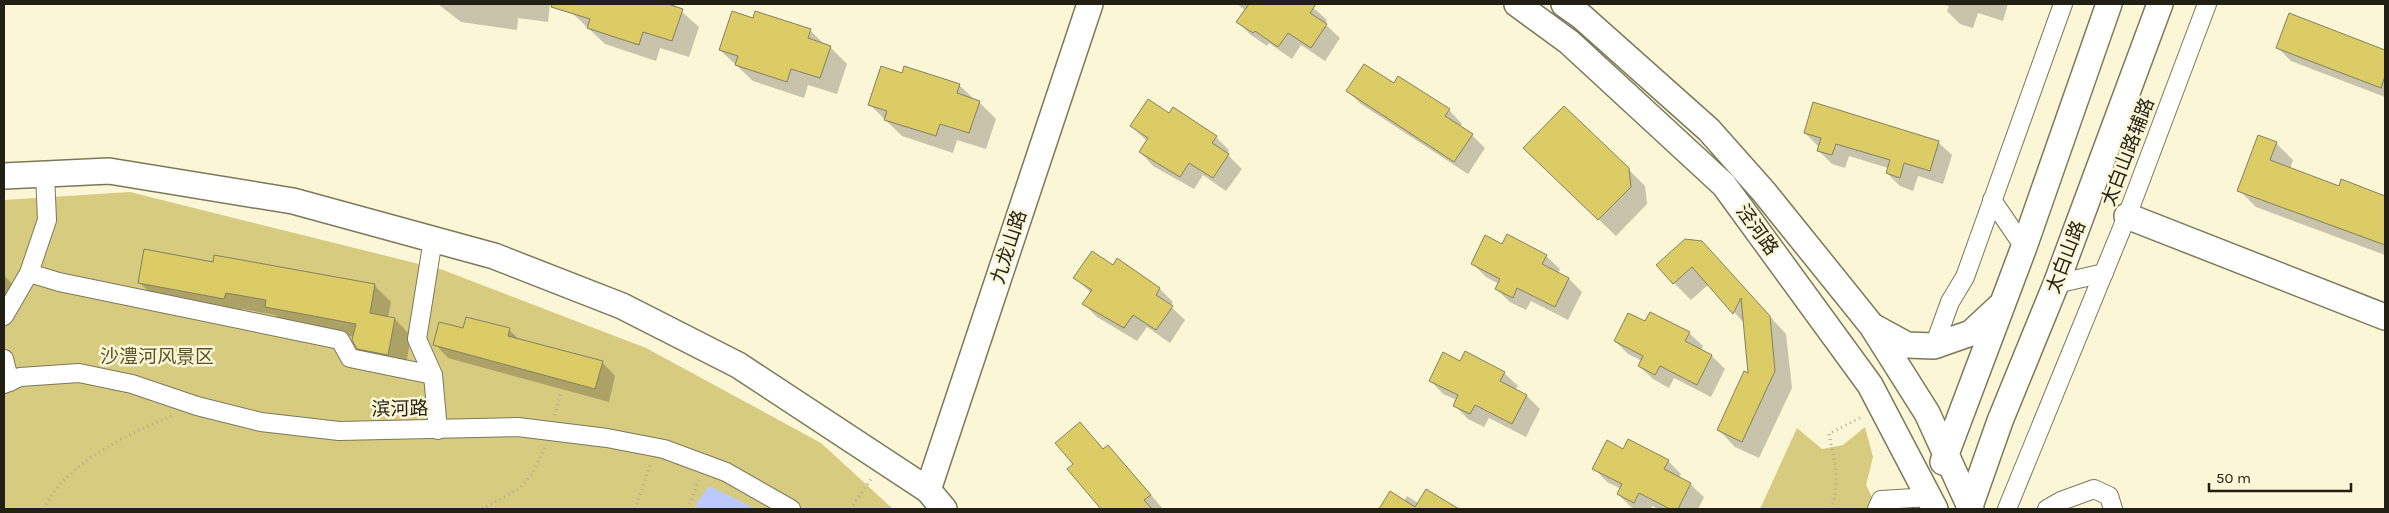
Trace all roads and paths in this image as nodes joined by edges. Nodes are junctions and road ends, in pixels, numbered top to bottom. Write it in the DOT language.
graph roads {
  1 [pos="1090,4"];
  2 [pos="1517,4"];
  3 [pos="1564,4"];
  4 [pos="2063,4"];
  5 [pos="2109,4"];
  6 [pos="2160,4"];
  7 [pos="2207,4"];
  8 [pos="45,174"];
  9 [pos="4,176"];
  10 [pos="1992,200"];
  11 [pos="2127,216"];
  12 [pos="433,239"];
  13 [pos="2024,247"];
  14 [pos="29,273"];
  15 [pos="2104,273"];
  16 [pos="2056,284"];
  17 [pos="2003,304"];
  18 [pos="4,316"];
  19 [pos="2385,317"];
  20 [pos="1872,326"];
  21 [pos="1934,346"];
  22 [pos="4,359"];
  23 [pos="433,375"];
  24 [pos="7,383"];
  25 [pos="561,392"];
  26 [pos="197,406"];
  27 [pos="1869,422"];
  28 [pos="438,430"];
  29 [pos="551,430"];
  30 [pos="656,447"];
  31 [pos="1946,453"];
  32 [pos="884,461"];
  33 [pos="705,464"];
  34 [pos="928,490"];
  35 [pos="1930,505"];
  36 [pos="1970,508"];
  37 [pos="44,509"];
  38 [pos="482,509"];
  39 [pos="635,509"];
  40 [pos="688,509"];
  41 [pos="790,509"];
  42 [pos="850,509"];
  43 [pos="944,509"];
  44 [pos="1831,509"];
  45 [pos="1877,509"];
  46 [pos="2007,509"];
  47 [pos="2047,509"];
  48 [pos="2113,509"];
  1 -- 34 [label="street, 九龙山路"];
  2 -- 35 [label="street, 泾河路"];
  3 -- 20 [label="street, 泾河路"];
  4 -- 10 [label="street"];
  5 -- 13 [label="street"];
  6 -- 16 [label="street, 太白山路"];
  7 -- 11 [label="street, 太白山路辅路"];
  8 -- 9 [label="street"];
  8 -- 12 [label="street"];
  8 -- 14 [label="street"];
  10 -- 13 [label="street"];
  10 -- 21 [label="street"];
  11 -- 15 [label="street, 太白山路辅路"];
  11 -- 19 [label="street"];
  12 -- 23 [label="street"];
  12 -- 32 [label="street"];
  13 -- 17 [label="street"];
  14 -- 18 [label="street"];
  14 -- 23 [label="street"];
  15 -- 16 [label="street"];
  15 -- 46 [label="street, 太白山路辅路"];
  16 -- 36 [label="street, 太白山路"];
  17 -- 21 [label="street"];
  17 -- 31 [label="street"];
  20 -- 21 [label="street"];
  20 -- 31 [label="street, 泾河路"];
  22 -- 24 [label="street"];
  23 -- 28 [label="street"];
  24 -- 26 [label="street, 滨河路"];
  25 -- 29 [label="path"];
  26 -- 28 [label="street, 滨河路"];
  26 -- 37 [label="path"];
  27 -- 44 [label="path"];
  28 -- 29 [label="street, 滨河路"];
  29 -- 30 [label="street, 滨河路"];
  29 -- 38 [label="path"];
  30 -- 33 [label="street, 滨河路"];
  30 -- 39 [label="path"];
  31 -- 35 [label="street"];
  31 -- 36 [label="street, 泾河路"];
  32 -- 34 [label="street"];
  32 -- 42 [label="path"];
  33 -- 40 [label="path"];
  33 -- 41 [label="street, 滨河路"];
  34 -- 43 [label="street"];
  35 -- 45 [label="street"];
  47 -- 48 [label="street"];
}
